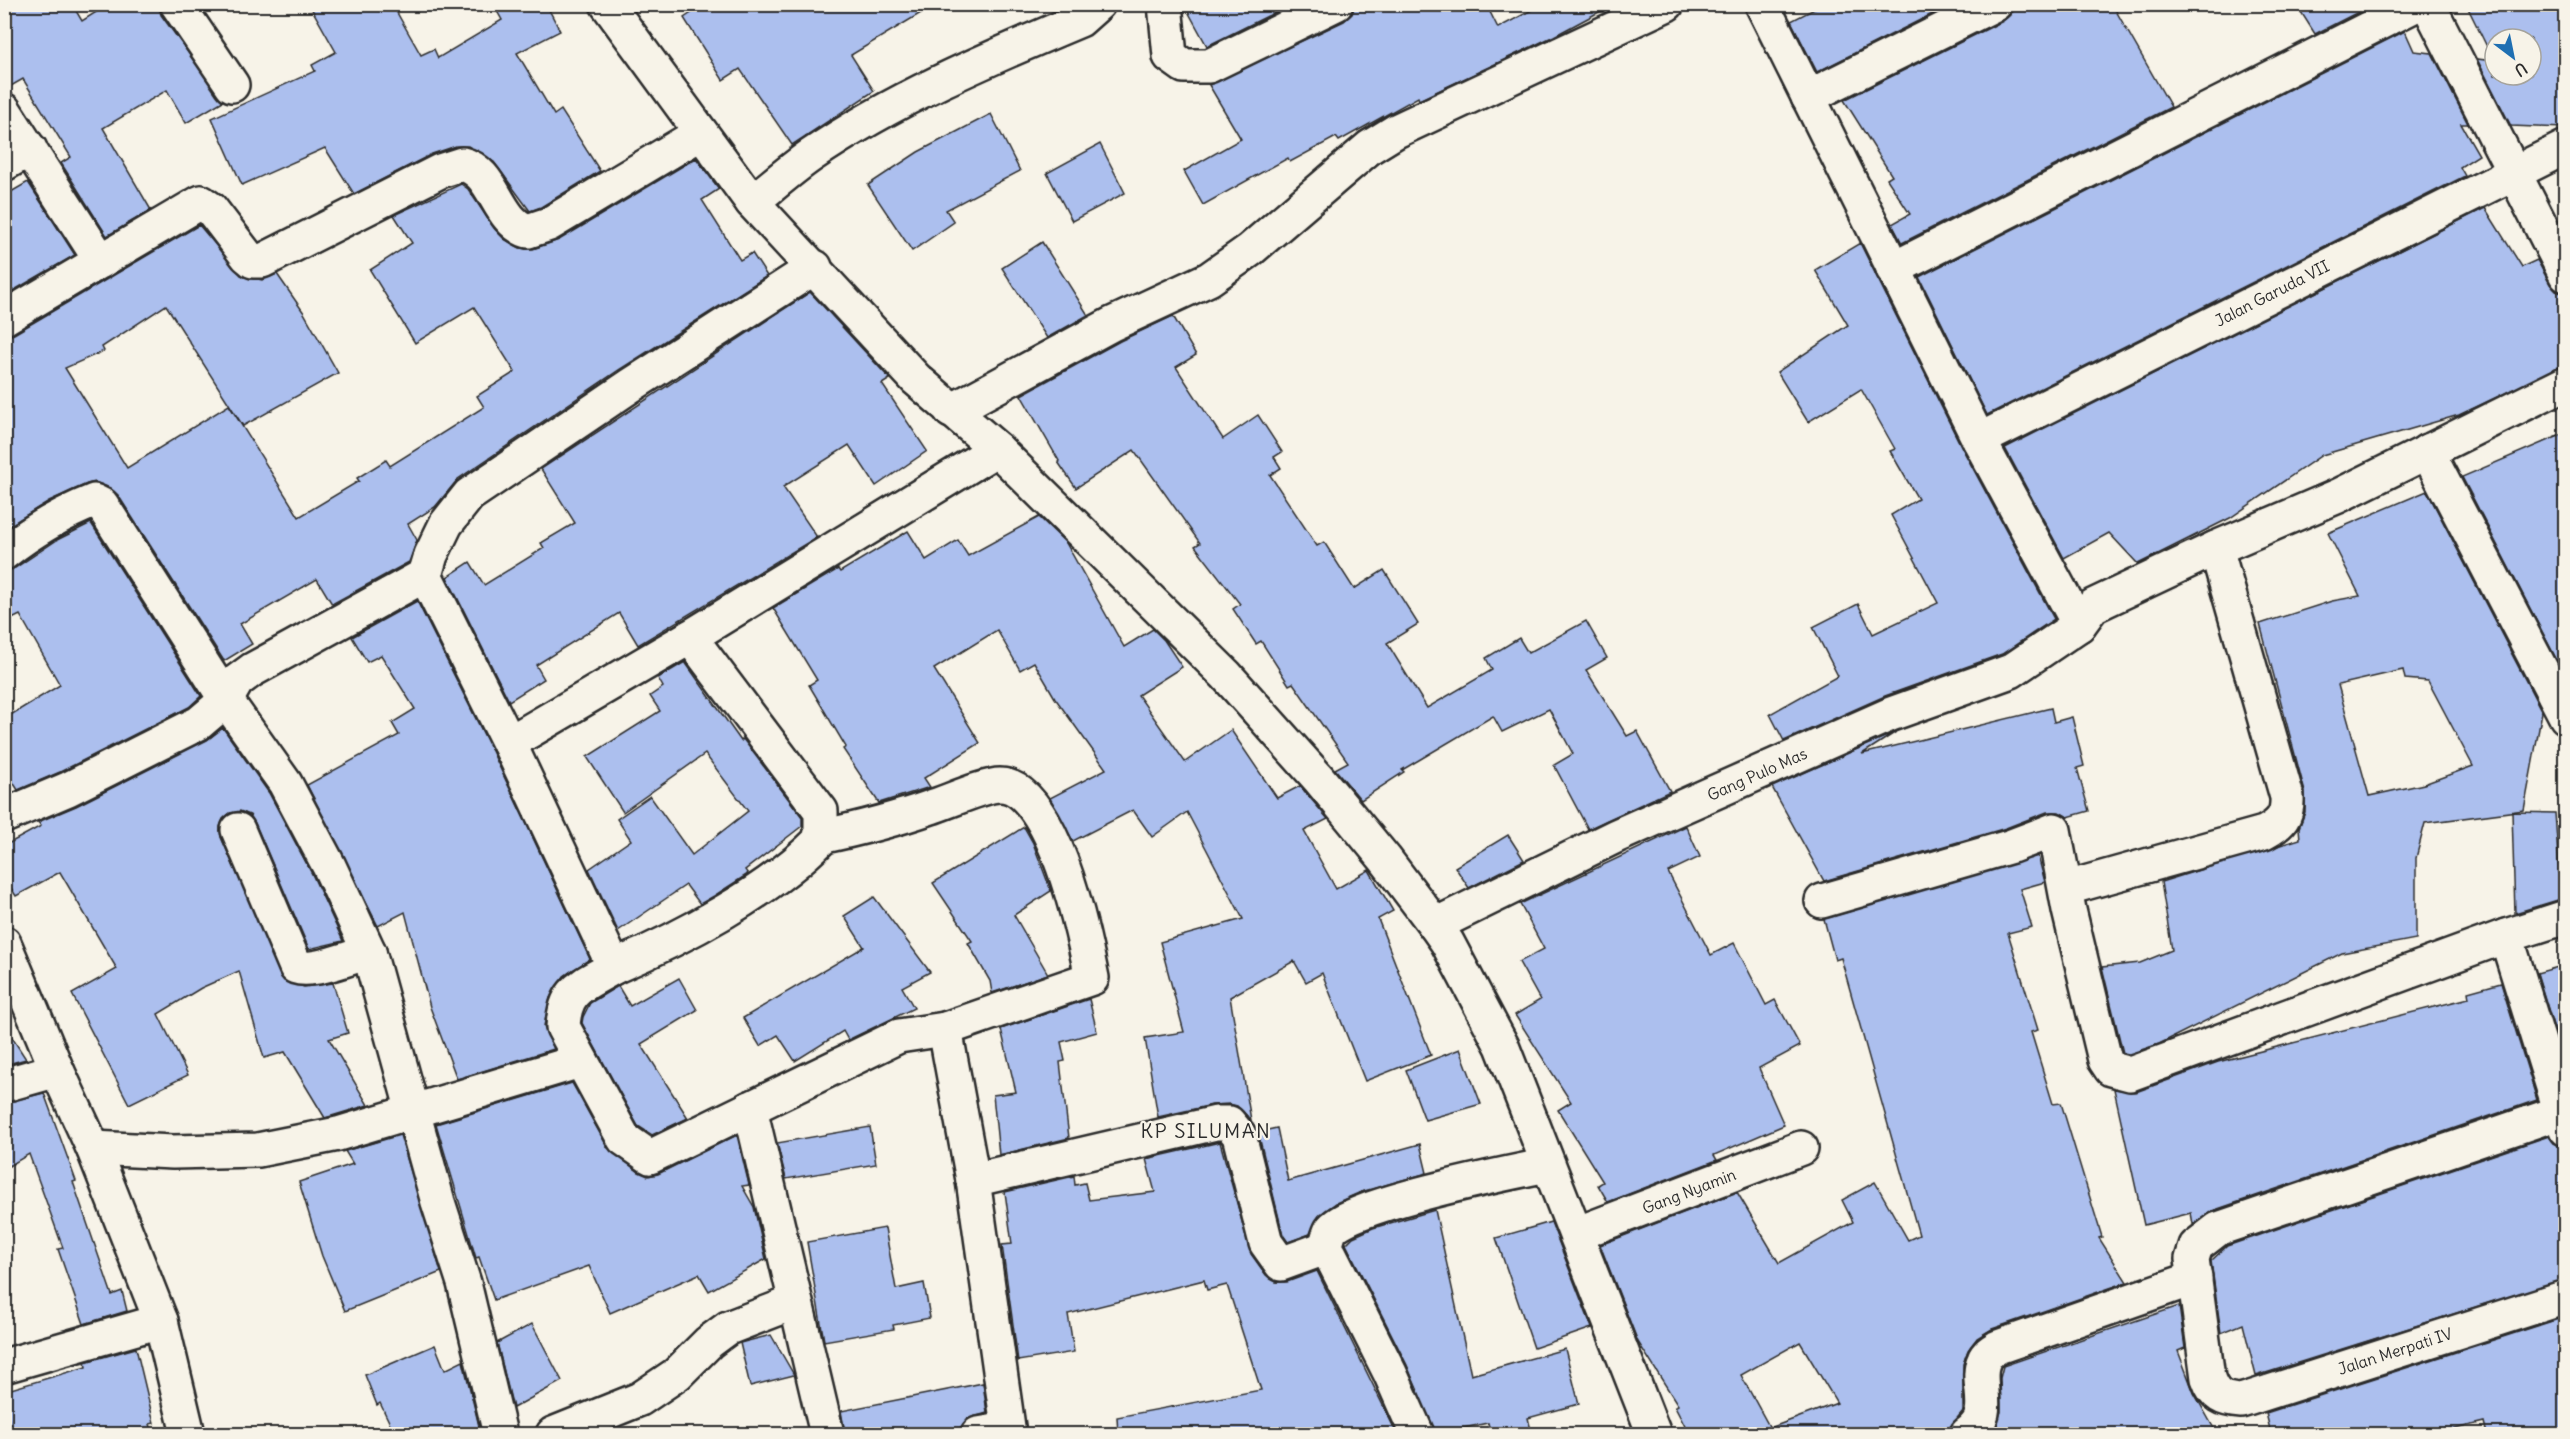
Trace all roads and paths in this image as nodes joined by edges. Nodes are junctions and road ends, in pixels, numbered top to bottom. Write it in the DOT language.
graph roads {
  1 [pos="177,4"];
  2 [pos="607,4"];
  3 [pos="1098,4"];
  4 [pos="1165,4"];
  5 [pos="1336,4"];
  6 [pos="1667,4"];
  7 [pos="1762,4"];
  8 [pos="1995,4"];
  9 [pos="2417,4"];
  10 [pos="2428,4"];
  11 [pos="232,86"];
  12 [pos="1808,97"];
  13 [pos="4,110"];
  14 [pos="701,133"];
  15 [pos="2565,147"];
  16 [pos="17,156"];
  17 [pos="2514,172"];
  18 [pos="752,202"];
  19 [pos="101,261"];
  20 [pos="814,267"];
  21 [pos="1893,269"];
  22 [pos="2565,275"];
  23 [pos="4,318"];
  24 [pos="2565,382"];
  25 [pos="951,411"];
  26 [pos="1979,440"];
  27 [pos="997,449"];
  28 [pos="2427,451"];
  29 [pos="2216,548"];
  30 [pos="4,553"];
  31 [pos="425,575"];
  32 [pos="2079,625"];
  33 [pos="690,637"];
  34 [pos="225,700"];
  35 [pos="2565,717"];
  36 [pos="509,743"];
  37 [pos="4,816"];
  38 [pos="238,830"];
  39 [pos="820,837"];
  40 [pos="2067,888"];
  41 [pos="1822,901"];
  42 [pos="2565,918"];
  43 [pos="1435,925"];
  44 [pos="2506,936"];
  45 [pos="4,943"];
  46 [pos="369,952"];
  47 [pos="614,967"];
  48 [pos="945,1029"];
  49 [pos="580,1061"];
  50 [pos="57,1070"];
  51 [pos="4,1085"];
  52 [pos="750,1108"];
  53 [pos="413,1112"];
  54 [pos="2563,1120"];
  55 [pos="93,1148"];
  56 [pos="1801,1148"];
  57 [pos="1548,1165"];
  58 [pos="973,1180"];
  59 [pos="1576,1234"];
  60 [pos="1325,1248"];
  61 [pos="2195,1278"];
  62 [pos="2565,1297"];
  63 [pos="795,1302"];
  64 [pos="161,1322"];
  65 [pos="4,1366"];
  66 [pos="999,1433"];
  67 [pos="188,1434"];
  68 [pos="500,1434"];
  69 [pos="553,1434"];
  70 [pos="827,1434"];
  71 [pos="1417,1434"];
  72 [pos="1654,1434"];
  73 [pos="1967,1434"];
  1 -- 11 [label="street"];
  2 -- 14 [label="street"];
  3 -- 18 [label="street"];
  4 -- 5 [label="street"];
  6 -- 25 [label="street"];
  7 -- 12 [label="street"];
  8 -- 12 [label="street"];
  9 -- 21 [label="street"];
  10 -- 17 [label="street"];
  12 -- 21 [label="street"];
  13 -- 16 [label="street"];
  14 -- 18 [label="street"];
  14 -- 19 [label="street"];
  15 -- 17 [label="street, Jalan Garuda VII"];
  16 -- 19 [label="street"];
  17 -- 22 [label="street"];
  17 -- 26 [label="street, Jalan Garuda VII"];
  18 -- 20 [label="street"];
  19 -- 23 [label="street"];
  20 -- 25 [label="street"];
  20 -- 31 [label="street"];
  21 -- 26 [label="street"];
  24 -- 28 [label="street, Gang Pulo Mas"];
  25 -- 27 [label="street"];
  26 -- 32 [label="street"];
  27 -- 33 [label="street"];
  27 -- 43 [label="street"];
  28 -- 29 [label="street, Gang Pulo Mas"];
  28 -- 35 [label="street"];
  29 -- 32 [label="street, Gang Pulo Mas"];
  29 -- 40 [label="street"];
  30 -- 34 [label="street"];
  31 -- 34 [label="street"];
  31 -- 36 [label="street"];
  32 -- 43 [label="street, Gang Pulo Mas"];
  33 -- 36 [label="street"];
  33 -- 39 [label="street"];
  34 -- 37 [label="street"];
  34 -- 46 [label="street"];
  36 -- 47 [label="street"];
  38 -- 46 [label="street"];
  39 -- 47 [label="street"];
  39 -- 48 [label="street"];
  40 -- 41 [label="street"];
  40 -- 44 [label="street"];
  42 -- 44 [label="street"];
  43 -- 57 [label="street"];
  44 -- 54 [label="street"];
  45 -- 50 [label="street"];
  46 -- 53 [label="street"];
  47 -- 49 [label="street"];
  48 -- 52 [label="street"];
  48 -- 58 [label="street"];
  49 -- 52 [label="street"];
  49 -- 53 [label="street"];
  50 -- 51 [label="street"];
  50 -- 55 [label="street"];
  52 -- 63 [label="street"];
  53 -- 55 [label="street"];
  53 -- 68 [label="street"];
  54 -- 61 [label="street"];
  55 -- 64 [label="street"];
  56 -- 59 [label="street, Gang Nyamin"];
  57 -- 59 [label="street"];
  57 -- 60 [label="street"];
  58 -- 60 [label="street"];
  58 -- 66 [label="street"];
  59 -- 72 [label="street"];
  60 -- 71 [label="street"];
  61 -- 62 [label="street, Jalan Merpati IV"];
  61 -- 73 [label="street"];
  63 -- 69 [label="street"];
  63 -- 70 [label="street"];
  64 -- 65 [label="street"];
  64 -- 67 [label="street"];
}
